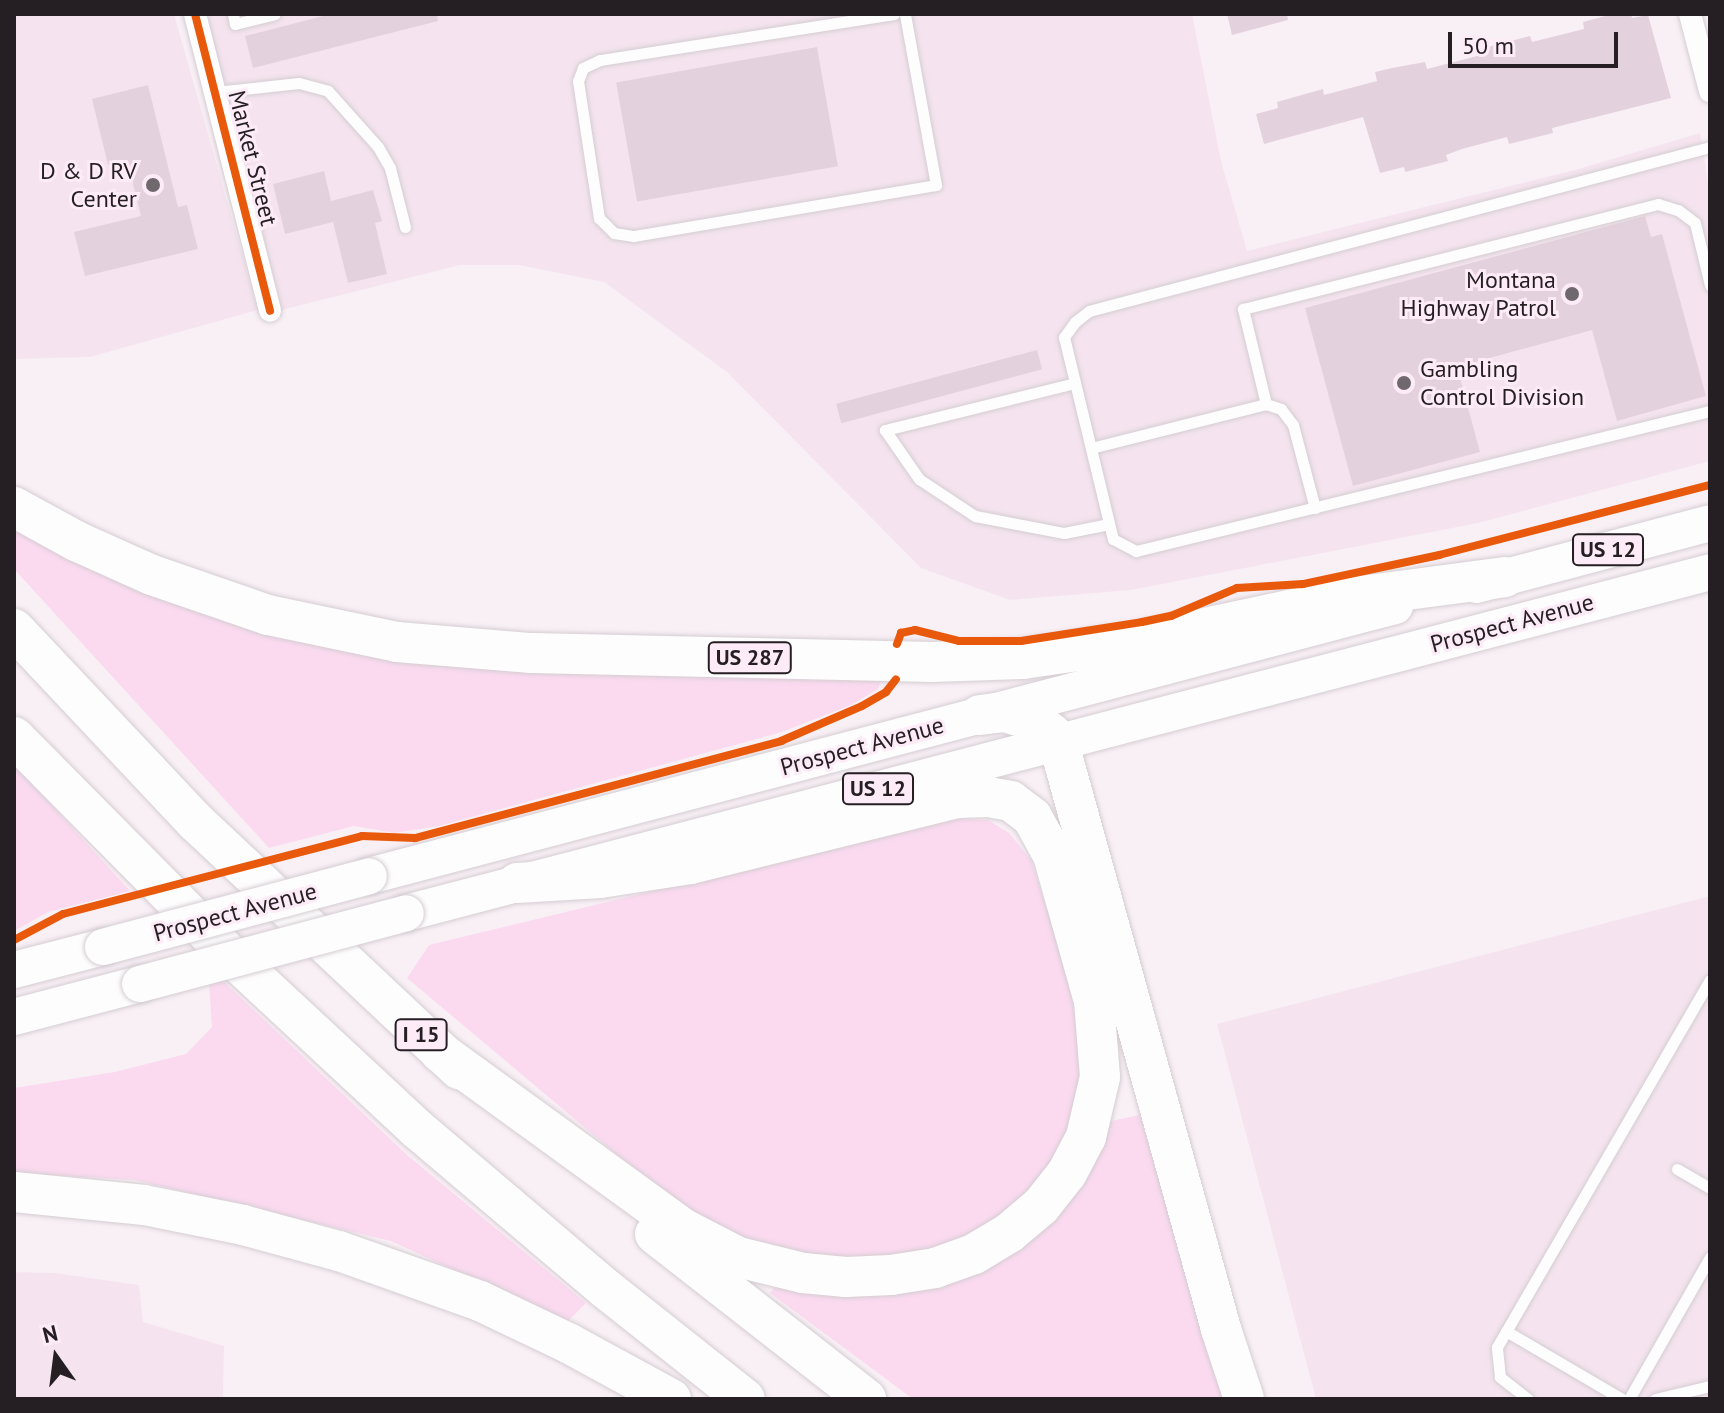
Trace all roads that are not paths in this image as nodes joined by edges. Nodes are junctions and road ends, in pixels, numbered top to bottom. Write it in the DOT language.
graph roads {
  1 [pos="195,14"];
  2 [pos="233,14"];
  3 [pos="275,14"];
  4 [pos="894,14"];
  5 [pos="905,14"];
  6 [pos="1690,14"];
  7 [pos="1710,91"];
  8 [pos="216,92"];
  9 [pos="1710,147"];
  10 [pos="405,227"];
  11 [pos="1710,285"];
  12 [pos="270,311"];
  13 [pos="1075,383"];
  14 [pos="1266,404"];
  15 [pos="1710,411"];
  16 [pos="1091,448"];
  17 [pos="14,507"];
  18 [pos="1315,508"];
  19 [pos="1710,523"];
  20 [pos="1109,524"];
  21 [pos="1710,572"];
  22 [pos="1505,577"];
  23 [pos="14,629"];
  24 [pos="980,715"];
  25 [pos="14,737"];
  26 [pos="1057,742"];
  27 [pos="517,883"];
  28 [pos="14,970"];
  29 [pos="1710,980"];
  30 [pos="14,1017"];
  31 [pos="440,1052"];
  32 [pos="1677,1169"];
  33 [pos="1710,1188"];
  34 [pos="24,1191"];
  35 [pos="1710,1257"];
  36 [pos="1506,1331"];
  37 [pos="1710,1386"];
  38 [pos="671,1399"];
  39 [pos="745,1399"];
  40 [pos="866,1399"];
  41 [pos="1244,1399"];
  42 [pos="1528,1399"];
  43 [pos="1622,1399"];
  44 [pos="1629,1399"];
  45 [pos="1655,1399"];
  1 -- 8 [label="street, Market Street"];
  2 -- 3 [label="lane"];
  4 -- 5 [label="lane"];
  6 -- 7 [label="street"];
  8 -- 10 [label="lane"];
  8 -- 12 [label="street, Market Street"];
  9 -- 13 [label="lane"];
  11 -- 14 [label="lane"];
  13 -- 16 [label="lane"];
  13 -- 20 [label="lane"];
  14 -- 16 [label="lane"];
  14 -- 18 [label="lane"];
  15 -- 18 [label="lane"];
  16 -- 20 [label="lane"];
  17 -- 22 [label="highway, US 287"];
  18 -- 20 [label="lane"];
  19 -- 22 [label="highway, Prospect Avenue / US 12"];
  21 -- 26 [label="highway, Prospect Avenue / US 12"];
  22 -- 24 [label="highway, Prospect Avenue / US 12"];
  23 -- 31 [label="highway, I 15"];
  24 -- 26 [label="highway"];
  24 -- 28 [label="highway, Prospect Avenue, bridge"];
  25 -- 39 [label="highway"];
  26 -- 27 [label="highway, Prospect Avenue / US 12"];
  26 -- 41 [label="highway"];
  27 -- 30 [label="highway, Prospect Avenue, bridge"];
  27 -- 31 [label="highway"];
  29 -- 36 [label="lane"];
  31 -- 40 [label="highway, I 15"];
  32 -- 33 [label="lane"];
  34 -- 38 [label="highway"];
  35 -- 44 [label="lane"];
  36 -- 42 [label="lane"];
  36 -- 43 [label="lane"];
  37 -- 45 [label="lane"];
}
